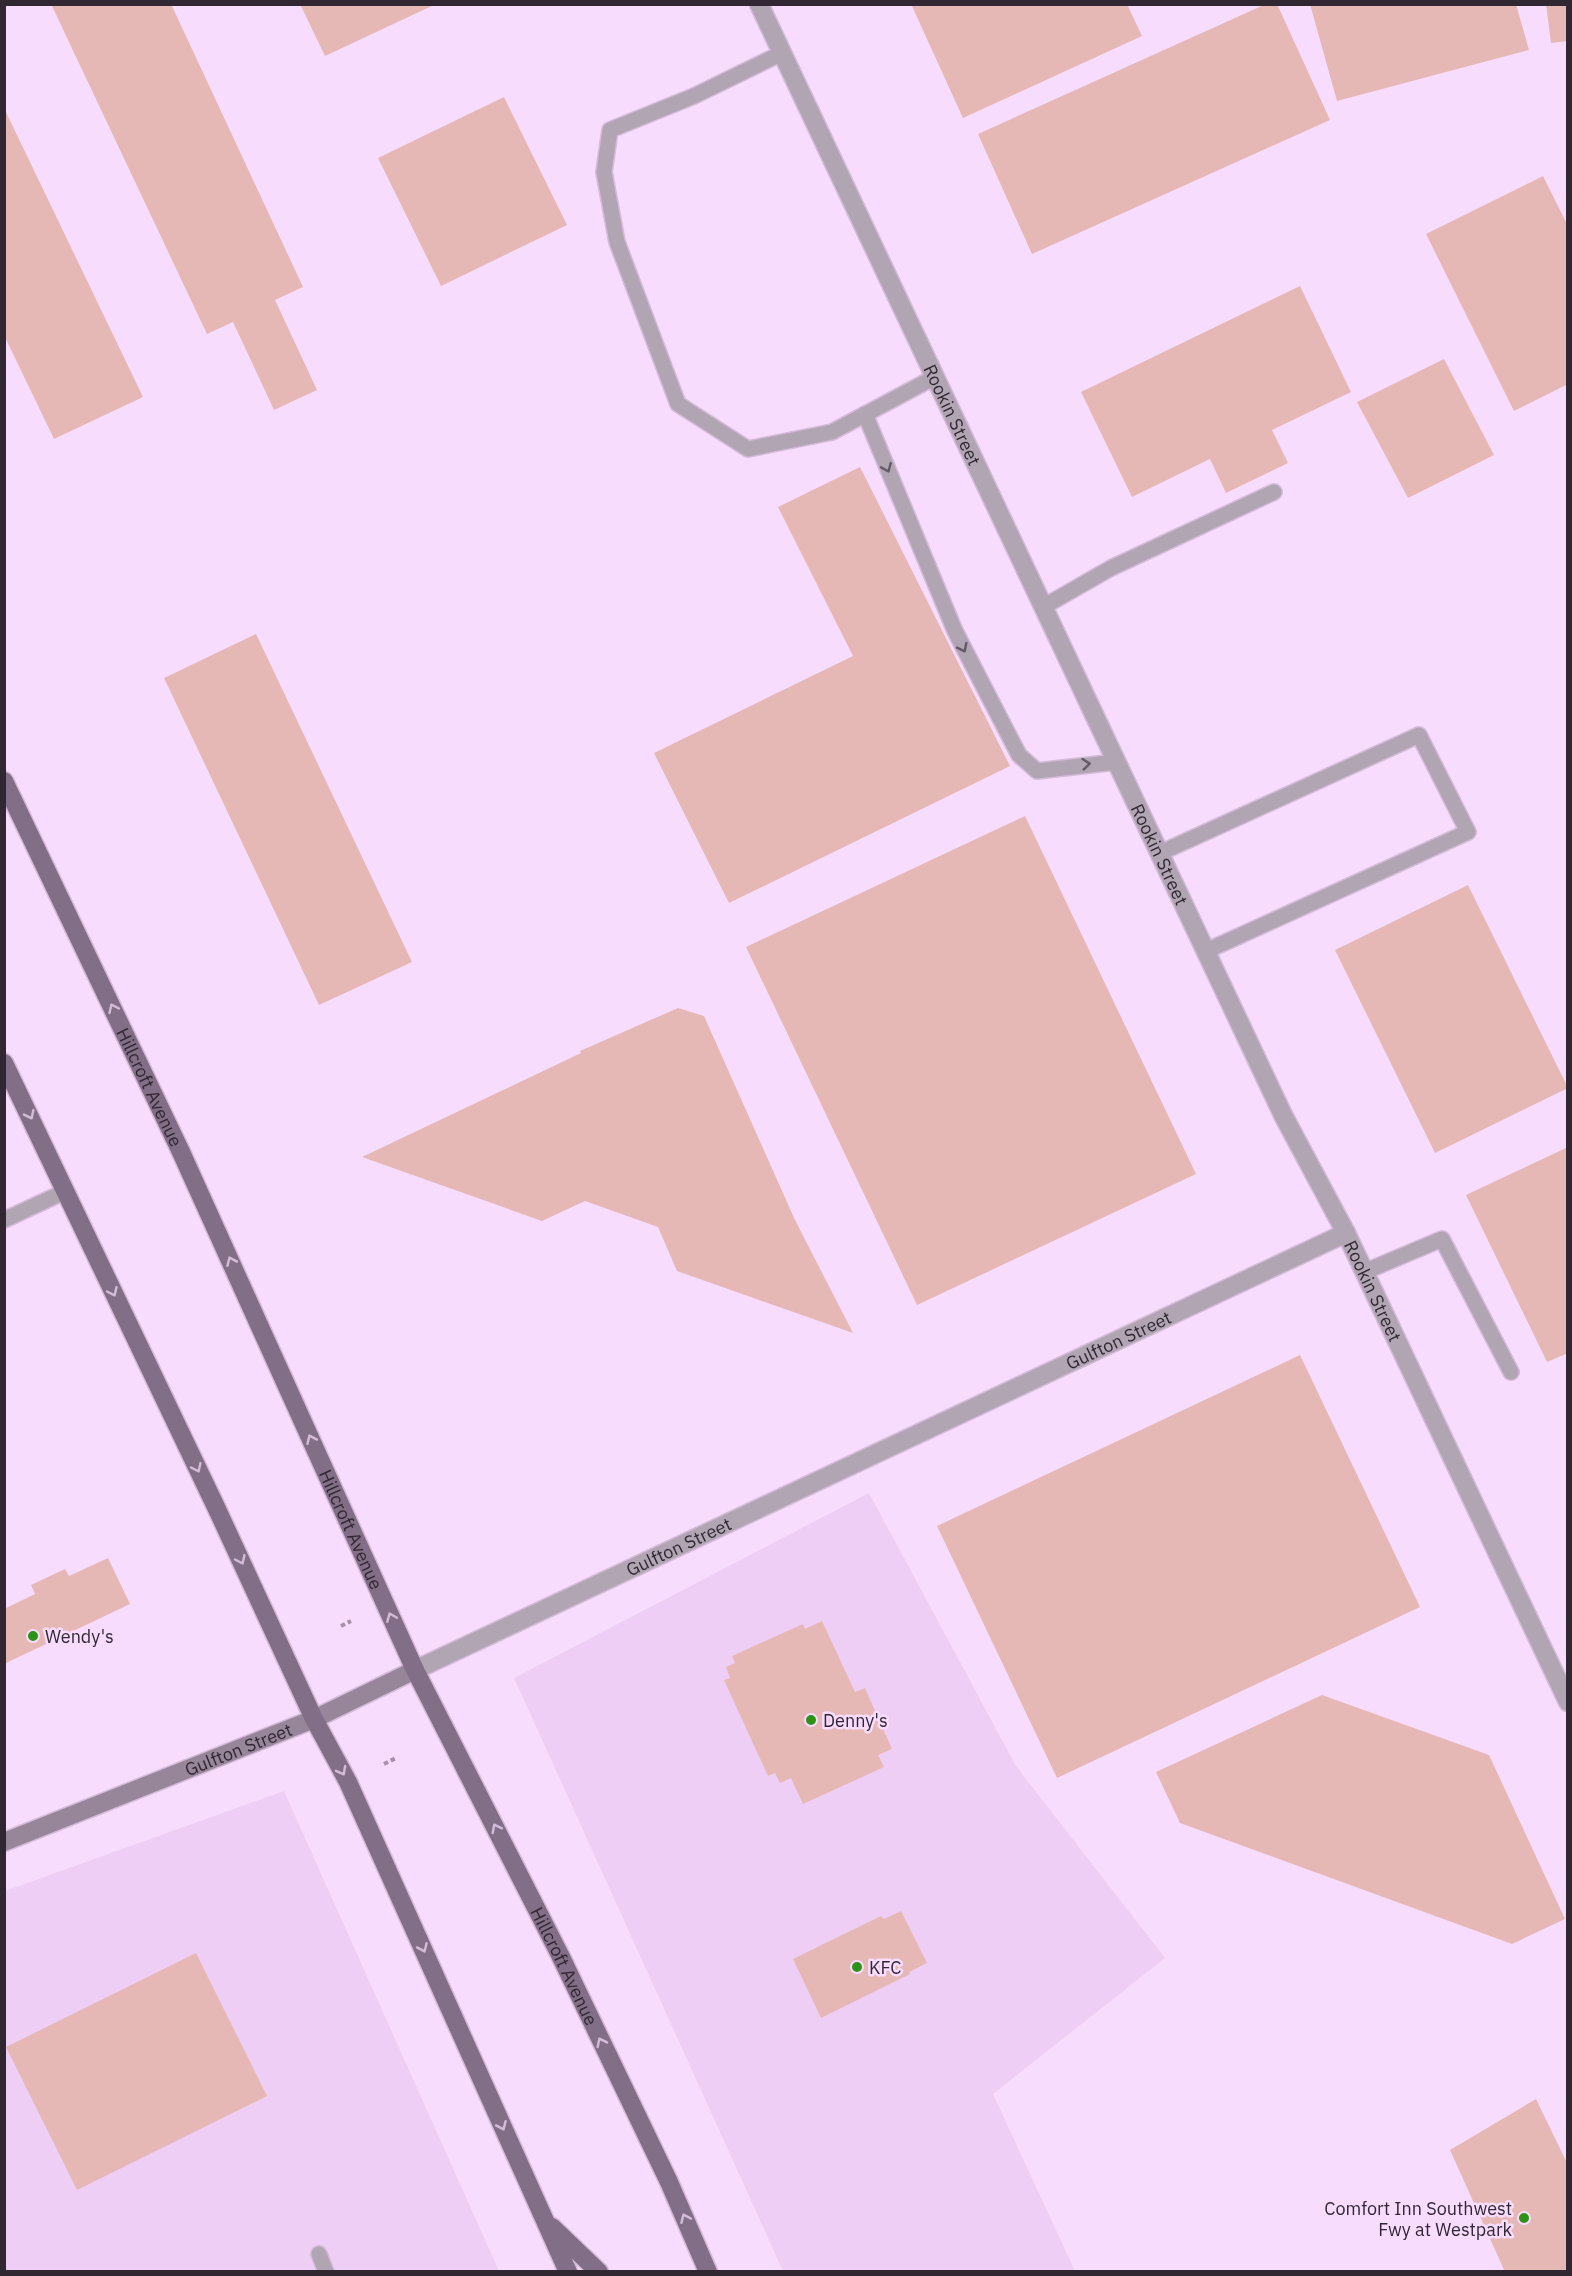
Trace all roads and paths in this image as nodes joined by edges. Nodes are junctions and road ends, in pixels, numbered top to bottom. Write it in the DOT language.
graph roads {
  1 [pos="759,4"];
  2 [pos="782,53"];
  3 [pos="935,377"];
  4 [pos="865,414"];
  5 [pos="1274,492"];
  6 [pos="1043,607"];
  7 [pos="1116,762"];
  8 [pos="4,781"];
  9 [pos="1160,853"];
  10 [pos="1206,951"];
  11 [pos="4,1063"];
  12 [pos="66,1191"];
  13 [pos="4,1220"];
  14 [pos="1346,1233"];
  15 [pos="1364,1272"];
  16 [pos="1511,1372"];
  17 [pos="351,1621"];
  18 [pos="341,1626"];
  19 [pos="415,1670"];
  20 [pos="1568,1702"];
  21 [pos="314,1719"];
  22 [pos="396,1758"];
  23 [pos="384,1764"];
  24 [pos="4,1842"];
  25 [pos="544,2219"];
  26 [pos="319,2254"];
  27 [pos="326,2271"];
  28 [pos="568,2271"];
  29 [pos="598,2271"];
  30 [pos="708,2271"];
  1 -- 2 [label="street, Rookin Street"];
  2 -- 3 [label="street, Rookin Street"];
  2 -- 4 [label="lane"];
  3 -- 4 [label="lane"];
  3 -- 6 [label="street, Rookin Street"];
  4 -- 7 [label="lane, one-way"];
  5 -- 6 [label="lane"];
  6 -- 7 [label="street, Rookin Street"];
  7 -- 9 [label="street, Rookin Street"];
  19 -- 8 [label="main road, Hillcroft Avenue, one-way"];
  9 -- 10 [label="street, Rookin Street"];
  9 -- 10 [label="lane"];
  10 -- 14 [label="street, Rookin Street"];
  11 -- 12 [label="main road, one-way"];
  12 -- 13 [label="lane"];
  12 -- 21 [label="main road, one-way"];
  14 -- 15 [label="street, Rookin Street"];
  14 -- 19 [label="street, Gulfton Street"];
  15 -- 16 [label="lane"];
  15 -- 20 [label="street, Rookin Street"];
  17 -- 18 [label="path"];
  19 -- 21 [label="main road, Gulfton Street"];
  30 -- 19 [label="main road, Hillcroft Avenue, one-way"];
  21 -- 24 [label="main road, Gulfton Street"];
  21 -- 25 [label="main road, one-way"];
  22 -- 23 [label="path"];
  25 -- 28 [label="main road"];
  25 -- 29 [label="main road"];
  26 -- 27 [label="lane"];
}
